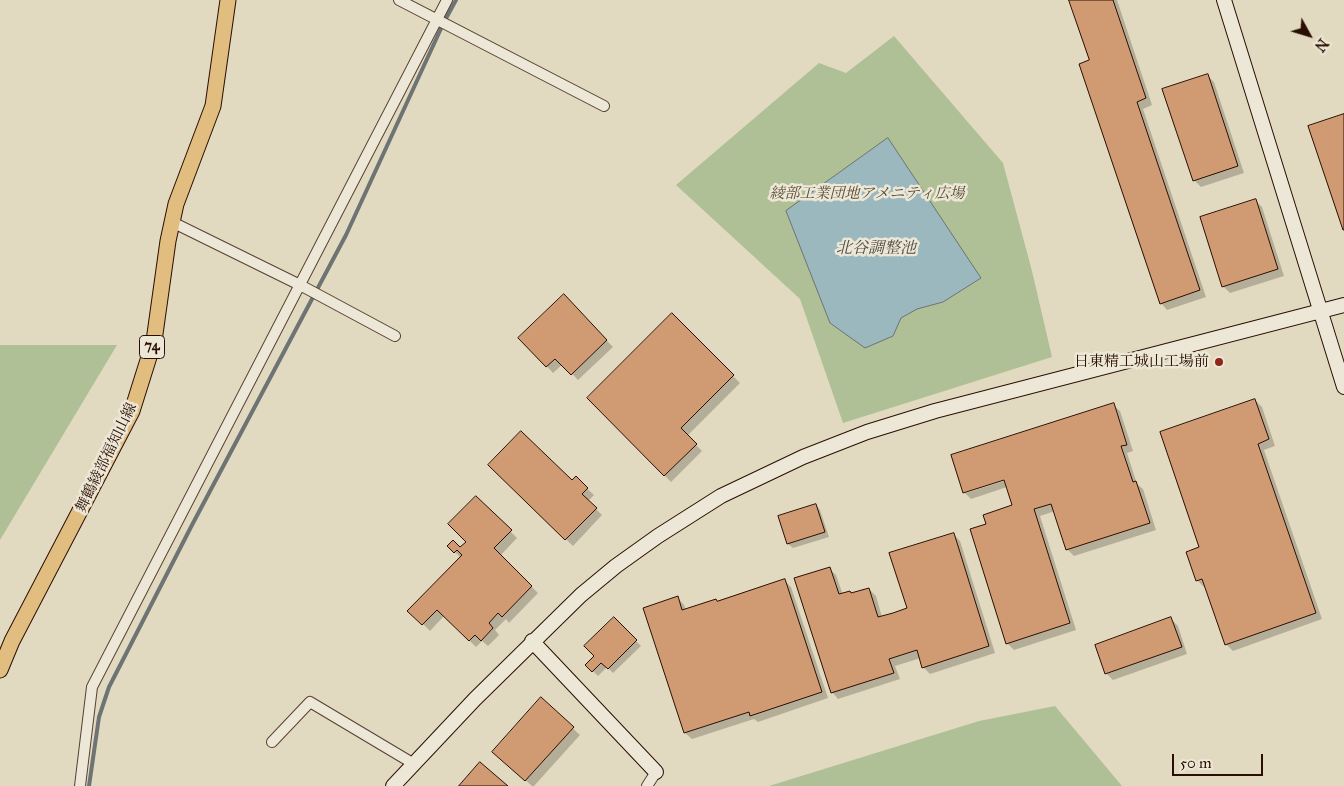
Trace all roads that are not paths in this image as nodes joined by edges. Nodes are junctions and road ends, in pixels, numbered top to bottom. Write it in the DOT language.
graph roads {
  1 [pos="228,0"];
  2 [pos="399,0"];
  3 [pos="446,0"];
  4 [pos="1224,0"];
  5 [pos="436,19"];
  6 [pos="604,106"];
  7 [pos="172,222"];
  8 [pos="300,284"];
  9 [pos="1344,305"];
  10 [pos="1322,312"];
  11 [pos="395,336"];
  12 [pos="1344,388"];
  13 [pos="532,641"];
  14 [pos="0,670"];
  15 [pos="272,742"];
  16 [pos="414,764"];
  17 [pos="656,772"];
  18 [pos="80,786"];
  19 [pos="393,786"];
  20 [pos="647,786"];
  1 -- 7 [label="main road, 舞鶴綾部福知山線 / 74"];
  2 -- 5 [label="street"];
  3 -- 5 [label="street"];
  4 -- 10 [label="street"];
  5 -- 6 [label="street"];
  5 -- 8 [label="street"];
  7 -- 8 [label="street"];
  7 -- 14 [label="main road, 舞鶴綾部福知山線 / 74"];
  8 -- 11 [label="street"];
  8 -- 18 [label="street"];
  9 -- 10 [label="street"];
  10 -- 12 [label="street"];
  10 -- 13 [label="street"];
  13 -- 16 [label="street"];
  13 -- 17 [label="street"];
  15 -- 16 [label="street"];
  16 -- 19 [label="street"];
  17 -- 20 [label="street"];
}
